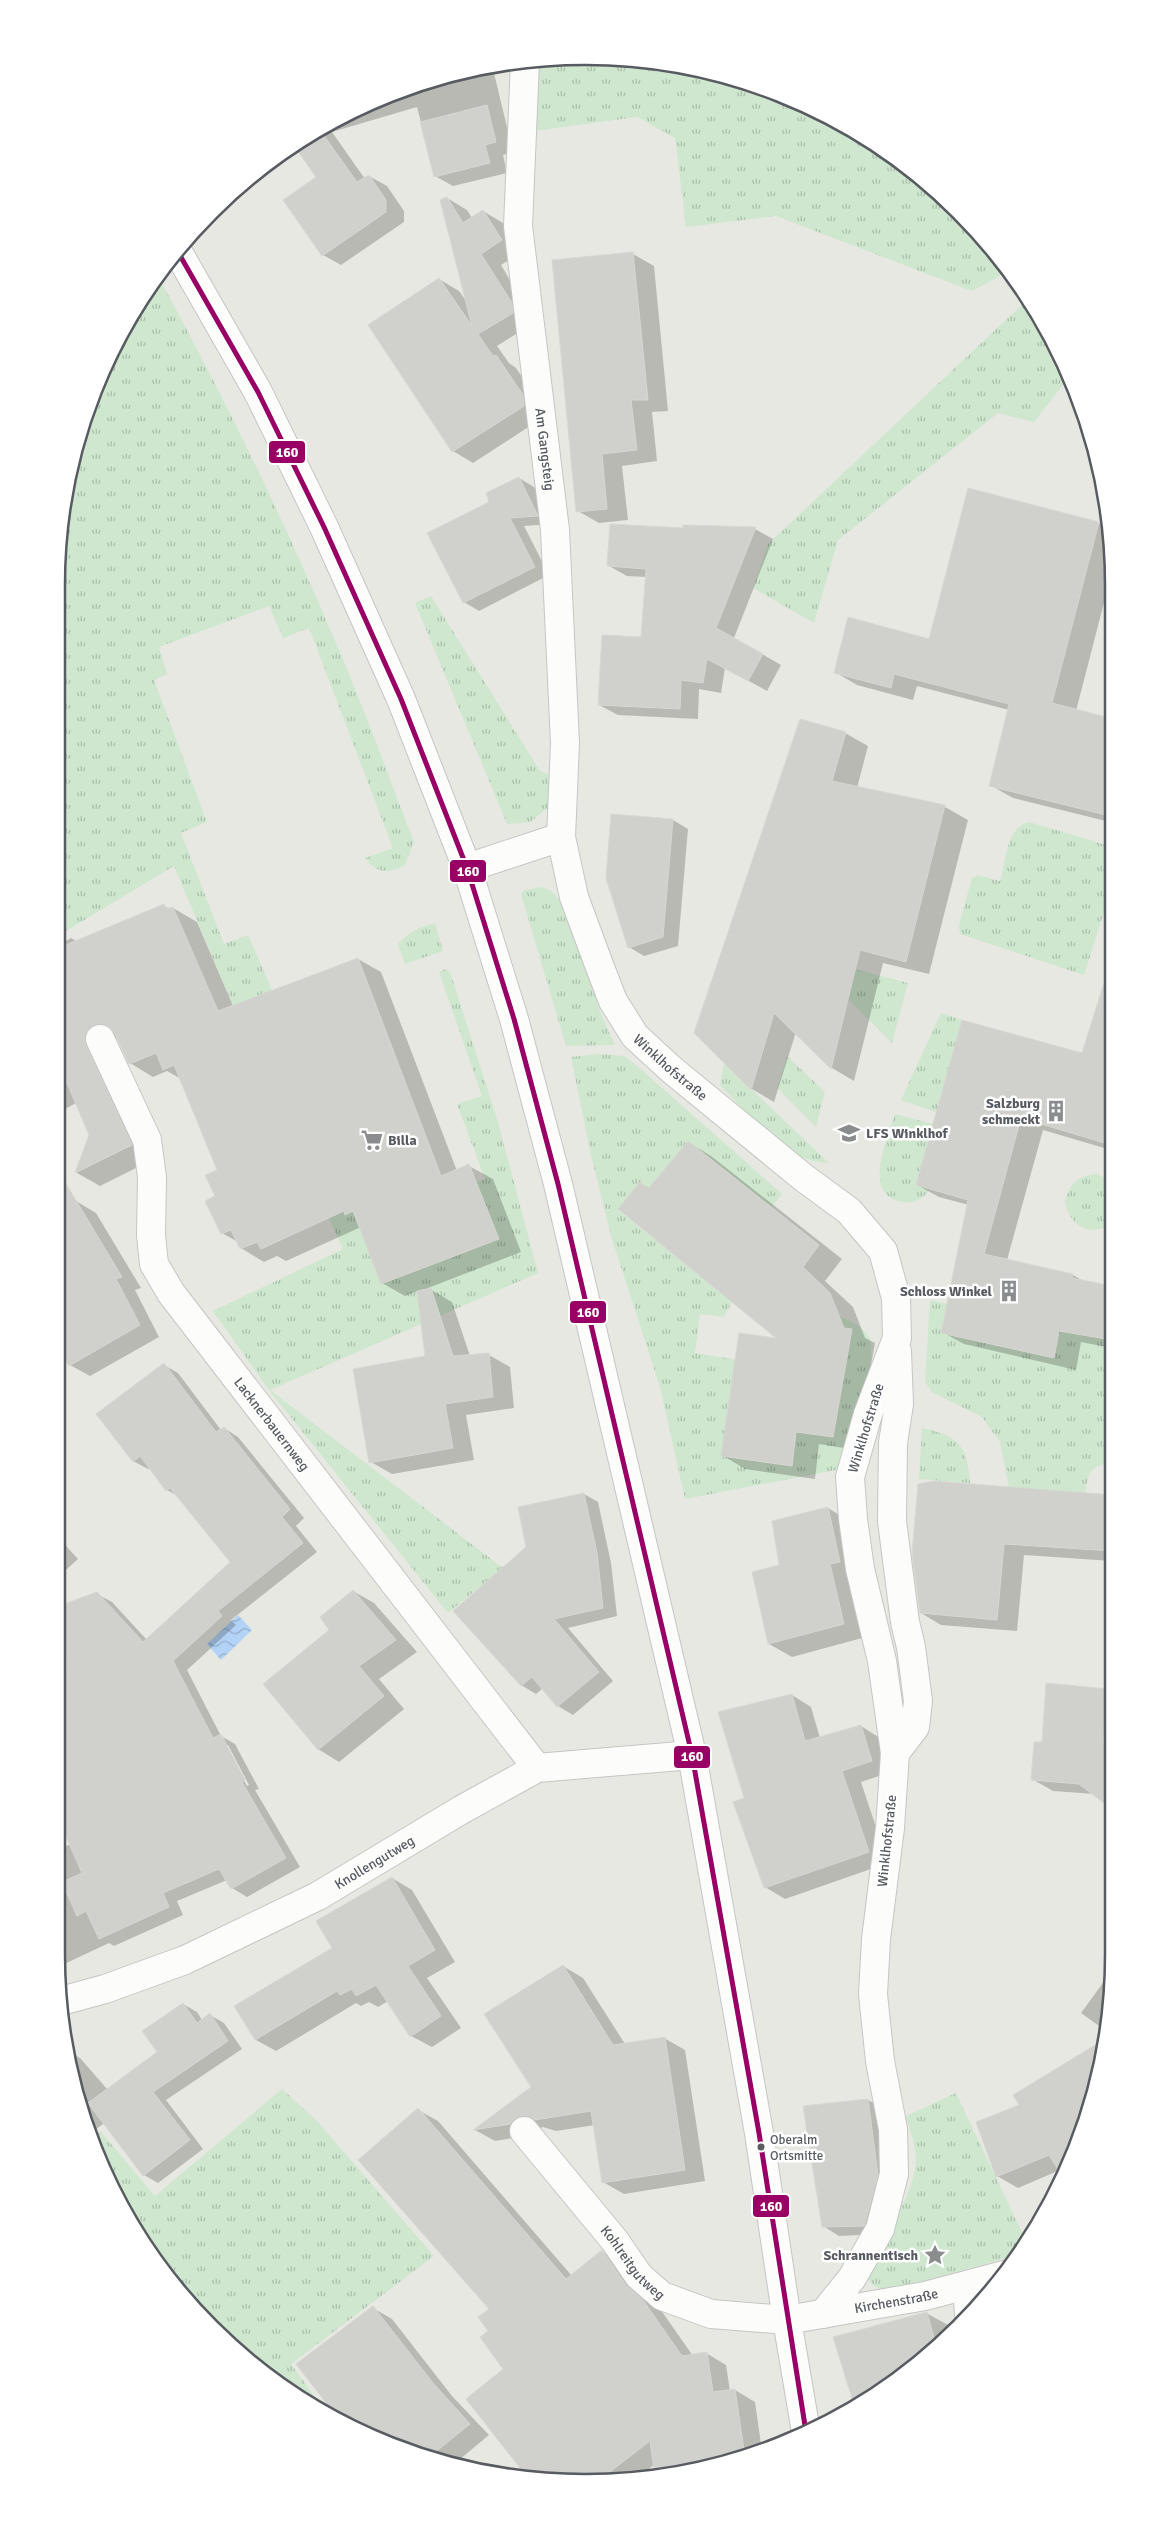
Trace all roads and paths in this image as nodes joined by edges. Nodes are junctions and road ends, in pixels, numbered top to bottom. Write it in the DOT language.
graph roads {
  1 [pos="525,68"];
  2 [pos="181,257"];
  3 [pos="561,837"];
  4 [pos="468,868"];
  5 [pos="100,1039"];
  6 [pos="897,1338"];
  7 [pos="895,1753"];
  8 [pos="692,1755"];
  9 [pos="537,1768"];
  10 [pos="67,1999"];
  11 [pos="524,2131"];
  12 [pos="991,2279"];
  13 [pos="967,2286"];
  14 [pos="968,2305"];
  15 [pos="823,2314"];
  16 [pos="786,2320"];
  17 [pos="805,2425"];
  1 -- 3 [label="street, Am Gangsteig"];
  2 -- 4 [label="street"];
  3 -- 4 [label="street"];
  3 -- 6 [label="street, Winklhofstraße"];
  4 -- 8 [label="street"];
  5 -- 9 [label="street, Lacknerbauernweg"];
  6 -- 7 [label="street"];
  6 -- 7 [label="street, Winklhofstraße"];
  7 -- 15 [label="street, Winklhofstraße"];
  8 -- 9 [label="street, Knollengutweg"];
  8 -- 16 [label="street"];
  9 -- 10 [label="street, Knollengutweg"];
  11 -- 16 [label="street, Kohlreitgutweg"];
  12 -- 13 [label="street, Kirchenstraße"];
  13 -- 14 [label="street"];
  13 -- 15 [label="street, Kirchenstraße"];
  15 -- 16 [label="street, Kirchenstraße"];
  16 -- 17 [label="street"];
}
